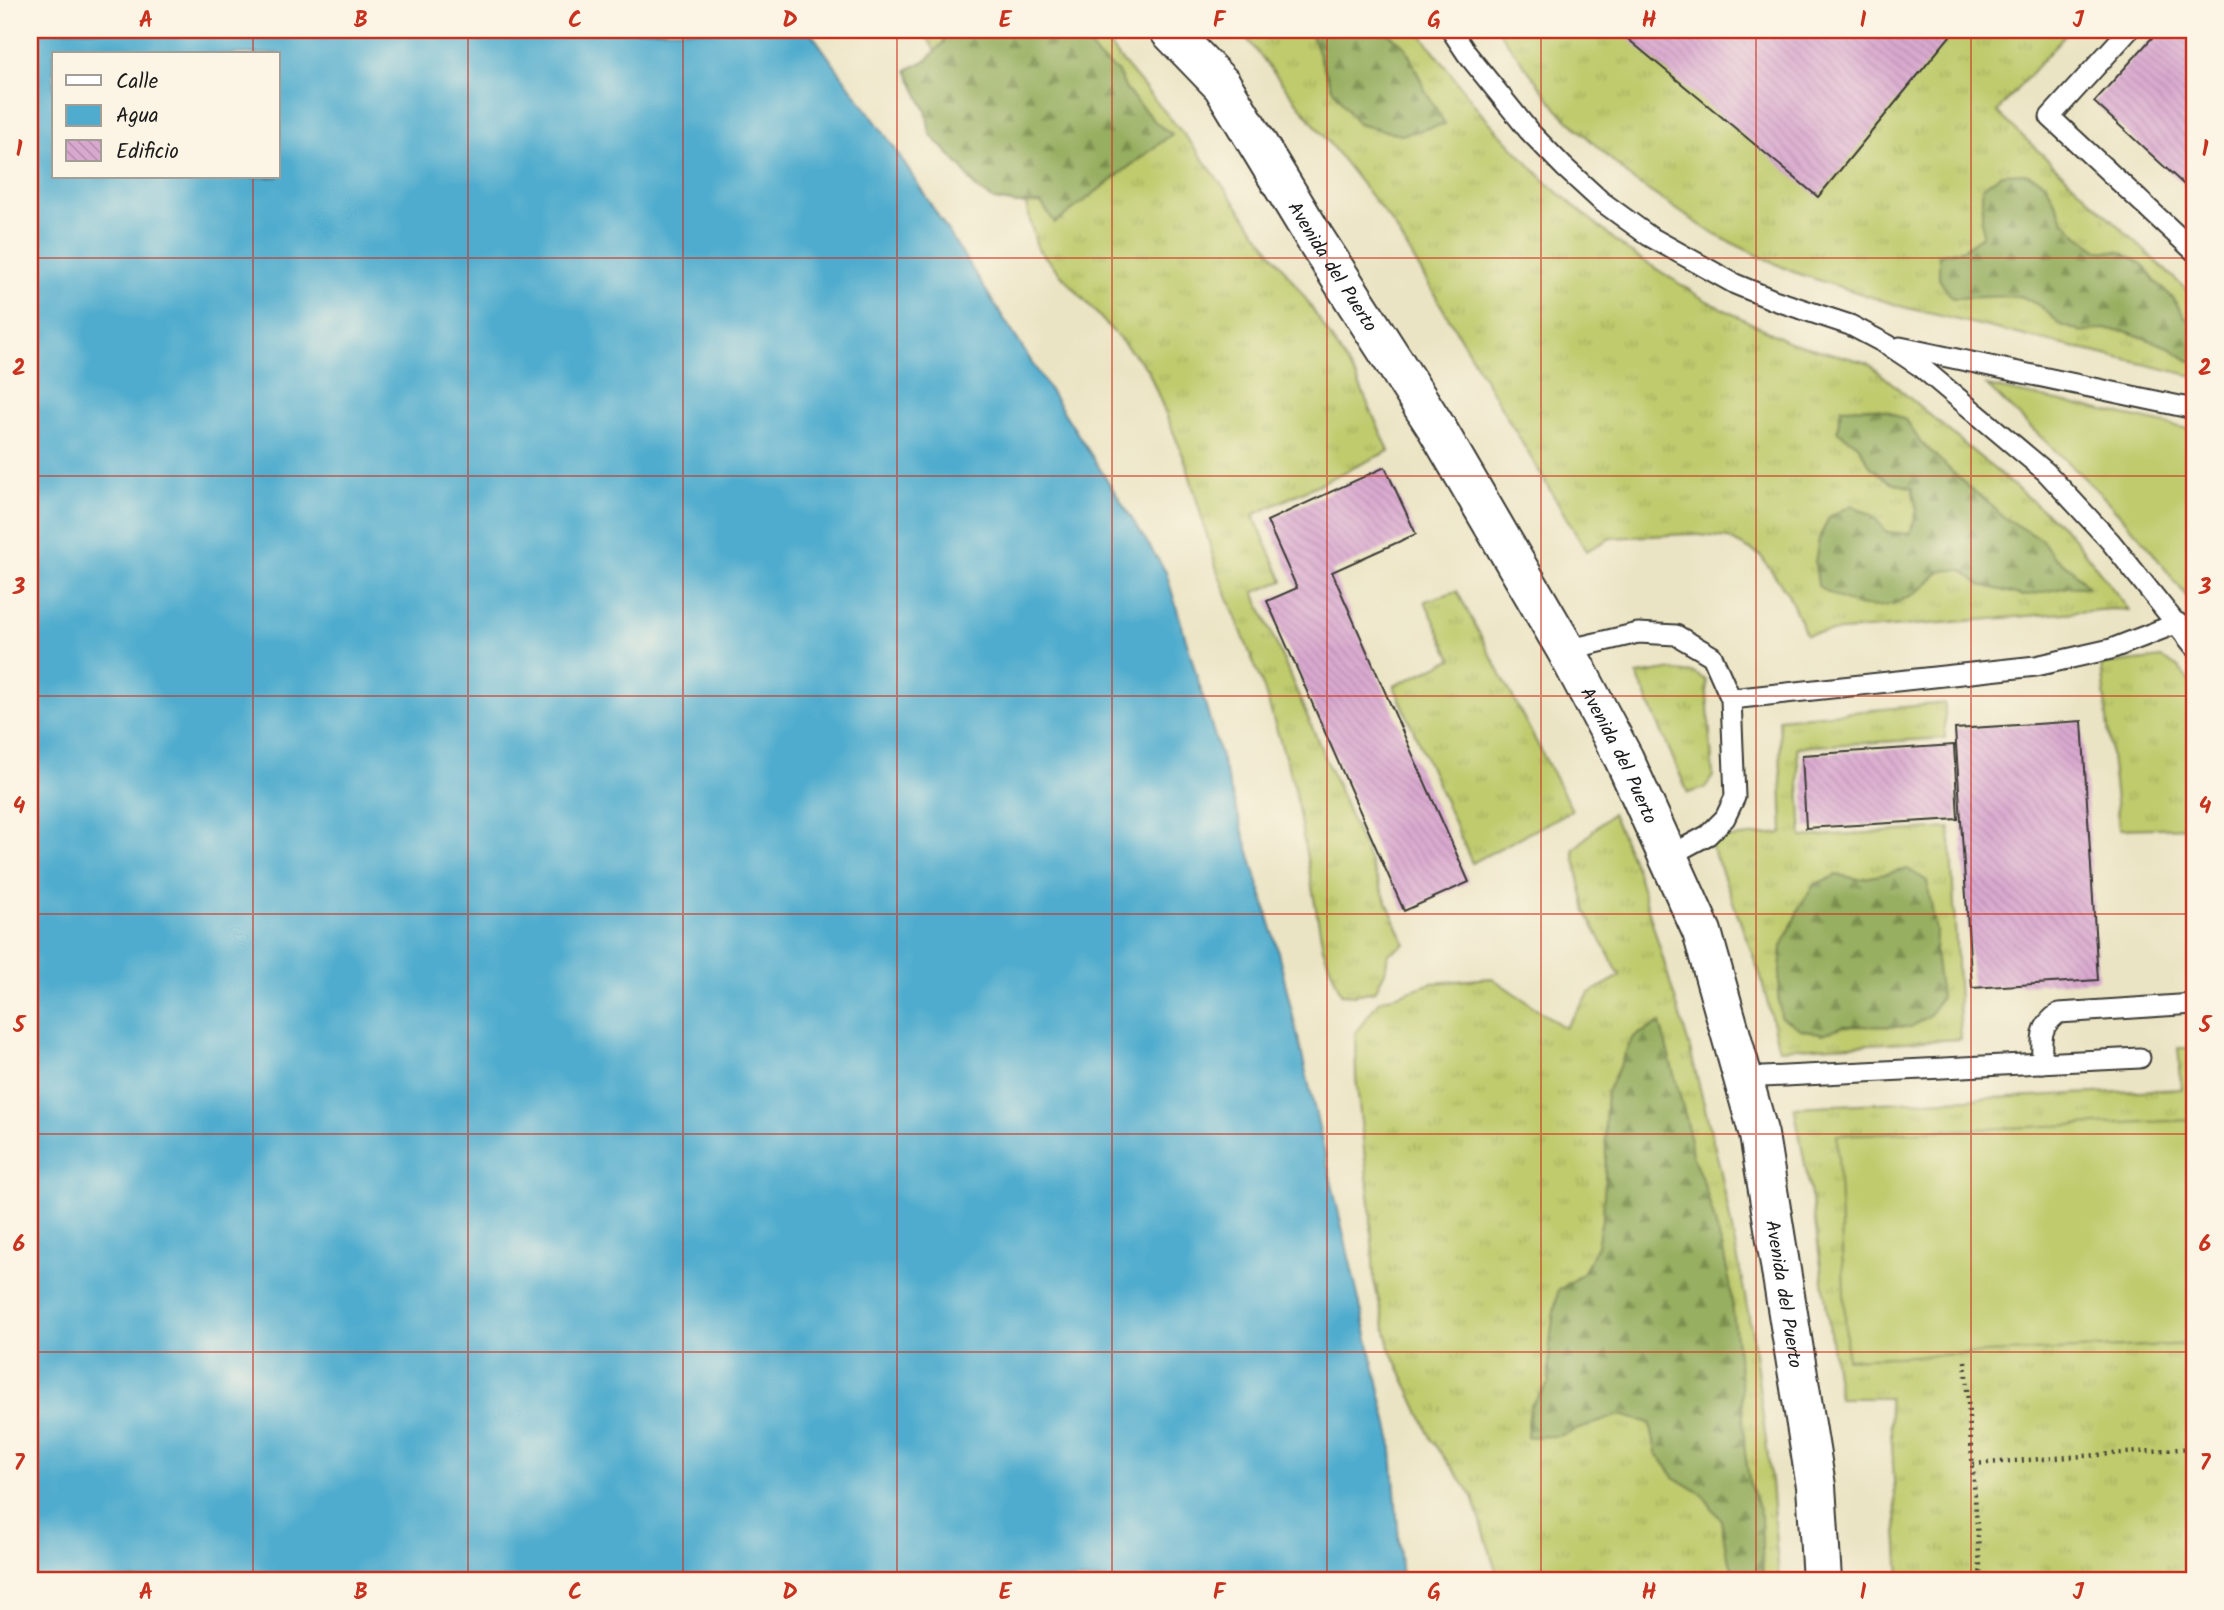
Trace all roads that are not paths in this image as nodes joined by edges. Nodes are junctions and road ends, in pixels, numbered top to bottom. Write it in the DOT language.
graph roads {
  1 [pos="1169,30"];
  2 [pos="1451,30"];
  3 [pos="2129,30"];
  4 [pos="2194,251"];
  5 [pos="1888,345"];
  6 [pos="2194,409"];
  7 [pos="2178,623"];
  8 [pos="2194,646"];
  9 [pos="1566,650"];
  10 [pos="1731,699"];
  11 [pos="1670,856"];
  12 [pos="2194,1004"];
  13 [pos="2140,1058"];
  14 [pos="2042,1063"];
  15 [pos="1743,1078"];
  16 [pos="1822,1580"];
  1 -- 9 [label="street, Avenida del Puerto"];
  2 -- 5 [label="lane"];
  3 -- 4 [label="lane"];
  5 -- 6 [label="lane"];
  5 -- 7 [label="lane"];
  7 -- 8 [label="lane"];
  7 -- 10 [label="lane"];
  9 -- 10 [label="lane"];
  9 -- 11 [label="street, Avenida del Puerto"];
  10 -- 11 [label="lane"];
  11 -- 15 [label="street, Avenida del Puerto"];
  12 -- 14 [label="lane"];
  13 -- 14 [label="lane"];
  14 -- 15 [label="lane"];
  15 -- 16 [label="street, Avenida del Puerto"];
}
